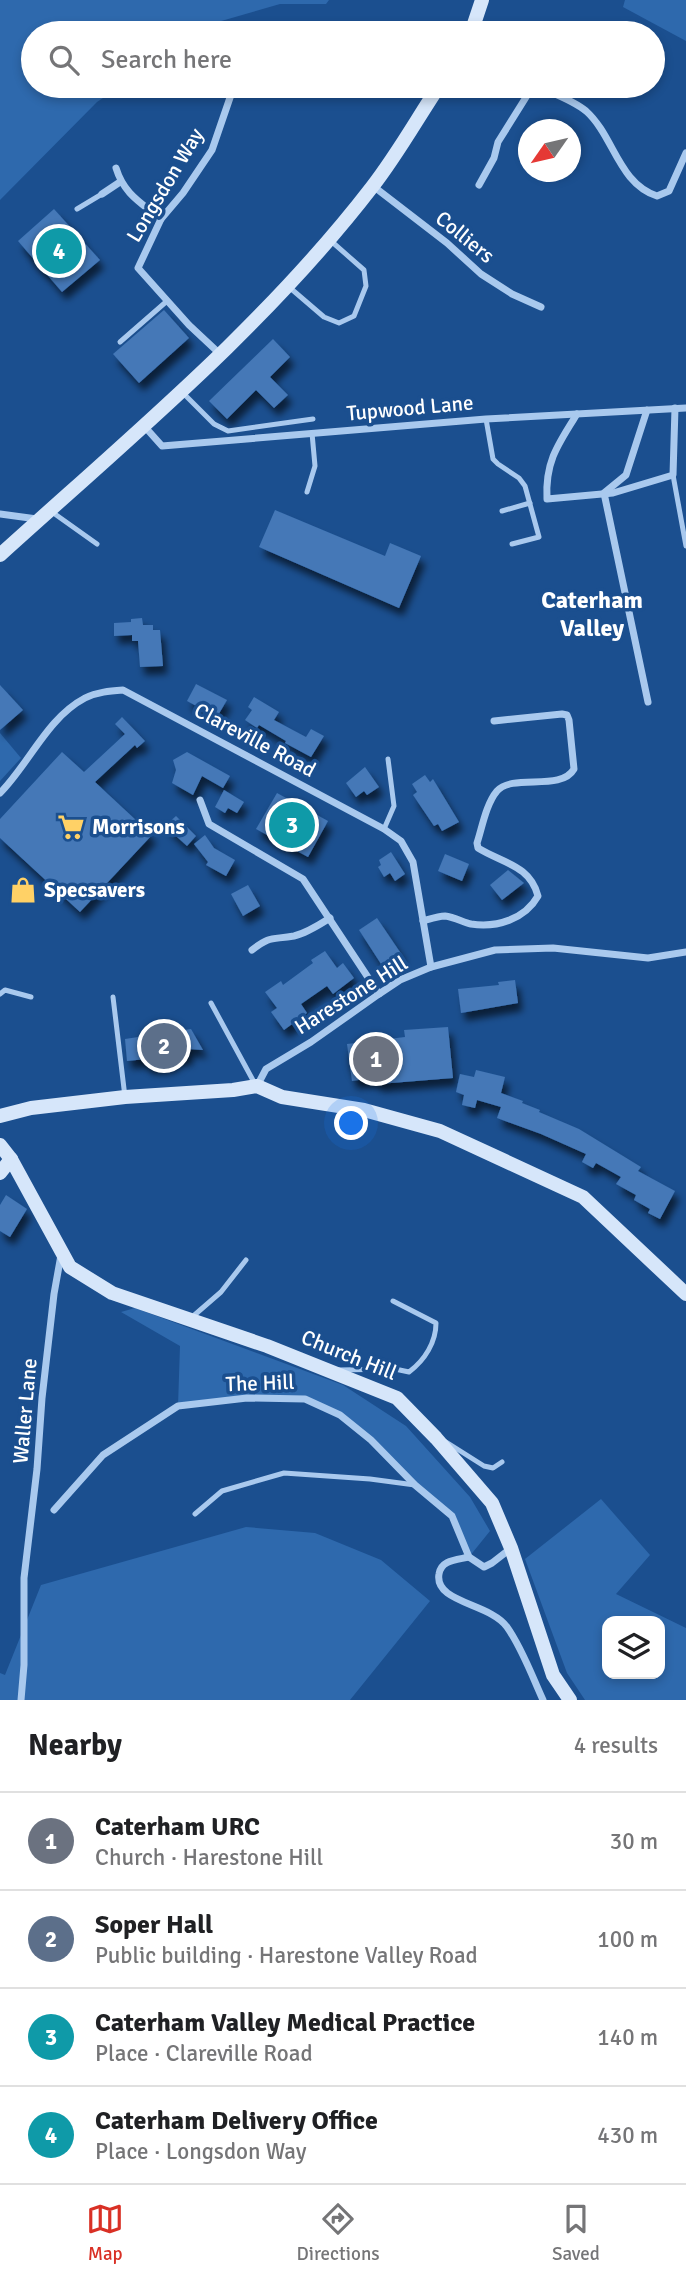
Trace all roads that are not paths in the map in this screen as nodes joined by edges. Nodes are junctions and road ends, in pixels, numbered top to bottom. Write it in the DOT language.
graph roads {
  1 [pos="482,0"];
  2 [pos="475,21"];
  3 [pos="230,98"];
  4 [pos="431,98"];
  5 [pos="527,98"];
  6 [pos="560,98"];
  7 [pos="686,153"];
  8 [pos="116,168"];
  9 [pos="120,182"];
  10 [pos="479,185"];
  11 [pos="373,186"];
  12 [pos="102,194"];
  13 [pos="77,209"];
  14 [pos="161,219"];
  15 [pos="328,239"];
  16 [pos="288,286"];
  17 [pos="167,301"];
  18 [pos="541,307"];
  19 [pos="120,342"];
  20 [pos="221,355"];
  21 [pos="181,392"];
  22 [pos="675,408"];
  23 [pos="686,408"];
  24 [pos="648,410"];
  25 [pos="577,414"];
  26 [pos="313,419"];
  27 [pos="486,419"];
  28 [pos="145,427"];
  29 [pos="312,433"];
  30 [pos="673,475"];
  31 [pos="307,492"];
  32 [pos="604,494"];
  33 [pos="530,503"];
  34 [pos="502,511"];
  35 [pos="0,514"];
  36 [pos="45,515"];
  37 [pos="97,544"];
  38 [pos="512,544"];
  39 [pos="686,546"];
  40 [pos="0,555"];
  41 [pos="648,702"];
  42 [pos="494,721"];
  43 [pos="388,759"];
  44 [pos="0,793"];
  45 [pos="200,800"];
  46 [pos="384,829"];
  47 [pos="330,918"];
  48 [pos="424,921"];
  49 [pos="252,950"];
  50 [pos="686,951"];
  51 [pos="431,967"];
  52 [pos="0,994"];
  53 [pos="379,994"];
  54 [pos="31,997"];
  55 [pos="113,997"];
  56 [pos="211,1003"];
  57 [pos="257,1086"];
  58 [pos="125,1097"];
  59 [pos="0,1116"];
  60 [pos="0,1145"];
  61 [pos="11,1159"];
  62 [pos="0,1173"];
  63 [pos="61,1250"];
  64 [pos="246,1261"];
  65 [pos="686,1294"];
  66 [pos="393,1301"];
  67 [pos="189,1320"];
  68 [pos="332,1370"];
  69 [pos="436,1438"];
  70 [pos="502,1462"];
  71 [pos="415,1485"];
  72 [pos="54,1510"];
  73 [pos="195,1514"];
  74 [pos="511,1548"];
  75 [pos="469,1557"];
  76 [pos="21,1700"];
  77 [pos="543,1700"];
  78 [pos="570,1700"];
  1 -- 2 [label="main road"];
  3 -- 14 [label="street, Longsdon Way"];
  4 -- 11 [label="main road"];
  5 -- 10 [label="street"];
  6 -- 7 [label="street"];
  8 -- 9 [label="street"];
  9 -- 12 [label="street"];
  9 -- 14 [label="street"];
  11 -- 15 [label="main road"];
  11 -- 18 [label="street, Colliers"];
  12 -- 13 [label="lane"];
  14 -- 17 [label="street, Longsdon Way"];
  15 -- 16 [label="main road"];
  15 -- 16 [label="lane"];
  16 -- 20 [label="main road"];
  17 -- 19 [label="lane"];
  17 -- 20 [label="street, Longsdon Way"];
  20 -- 21 [label="main road"];
  21 -- 26 [label="lane"];
  21 -- 28 [label="main road"];
  22 -- 23 [label="street, Tupwood Lane"];
  22 -- 24 [label="street, Tupwood Lane"];
  22 -- 30 [label="street"];
  24 -- 25 [label="street, Tupwood Lane"];
  24 -- 32 [label="street"];
  25 -- 27 [label="street, Tupwood Lane"];
  25 -- 32 [label="street"];
  27 -- 29 [label="street, Tupwood Lane"];
  27 -- 33 [label="lane"];
  28 -- 29 [label="street, Tupwood Lane"];
  28 -- 36 [label="main road"];
  29 -- 31 [label="lane"];
  30 -- 32 [label="street"];
  30 -- 39 [label="lane"];
  32 -- 41 [label="street"];
  33 -- 34 [label="lane"];
  33 -- 38 [label="lane"];
  35 -- 36 [label="street"];
  36 -- 37 [label="lane"];
  36 -- 40 [label="main road"];
  42 -- 48 [label="street"];
  43 -- 46 [label="lane"];
  44 -- 46 [label="street, Clareville Road"];
  45 -- 47 [label="street"];
  46 -- 48 [label="street, Clareville Road"];
  47 -- 49 [label="street"];
  47 -- 53 [label="street"];
  48 -- 51 [label="street, Clareville Road"];
  50 -- 51 [label="street, Harestone Hill"];
  51 -- 53 [label="street, Harestone Hill"];
  52 -- 54 [label="lane"];
  53 -- 57 [label="street, Harestone Hill"];
  55 -- 58 [label="lane"];
  56 -- 57 [label="lane"];
  57 -- 58 [label="main road"];
  57 -- 65 [label="main road"];
  58 -- 59 [label="main road"];
  60 -- 61 [label="main road, Church Hill"];
  61 -- 62 [label="main road"];
  61 -- 63 [label="main road, Church Hill"];
  63 -- 67 [label="main road, Church Hill"];
  63 -- 76 [label="street, Waller Lane"];
  64 -- 67 [label="lane"];
  66 -- 68 [label="lane"];
  67 -- 68 [label="main road, Church Hill"];
  68 -- 69 [label="main road, Church Hill"];
  69 -- 70 [label="lane"];
  69 -- 74 [label="main road, Church Hill"];
  71 -- 72 [label="street, The Hill"];
  71 -- 73 [label="lane"];
  71 -- 75 [label="street, The Hill"];
  74 -- 75 [label="street"];
  74 -- 78 [label="main road, Church Hill"];
  75 -- 77 [label="street"];
}
